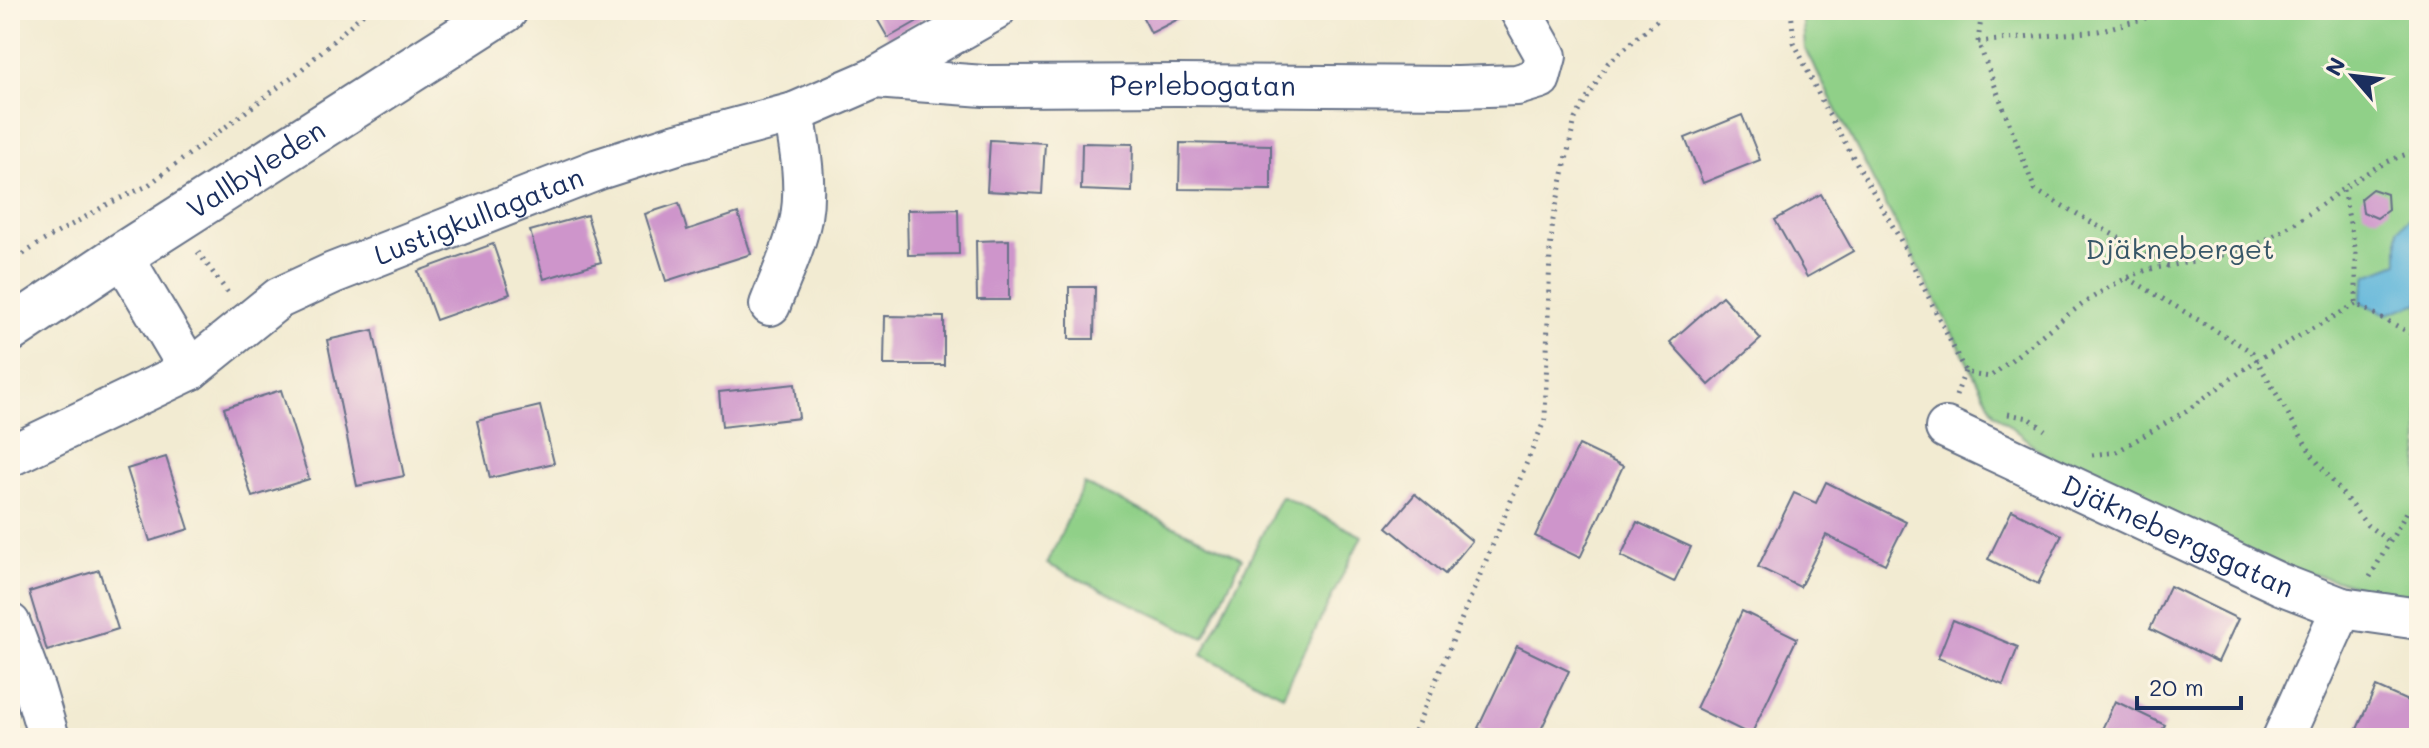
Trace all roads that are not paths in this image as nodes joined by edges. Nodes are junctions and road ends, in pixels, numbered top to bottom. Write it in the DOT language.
graph roads {
  1 [pos="505,10"];
  2 [pos="995,10"];
  3 [pos="1520,10"];
  4 [pos="875,78"];
  5 [pos="794,113"];
  6 [pos="122,255"];
  7 [pos="770,305"];
  8 [pos="10,330"];
  9 [pos="190,370"];
  10 [pos="1946,428"];
  11 [pos="10,456"];
  12 [pos="2342,608"];
  13 [pos="2419,619"];
  14 [pos="10,624"];
  15 [pos="49,738"];
  16 [pos="2283,738"];
  1 -- 6 [label="main road, Vallbyleden"];
  2 -- 4 [label="street, Lustigkullagatan"];
  3 -- 4 [label="street, Perlebogatan"];
  4 -- 5 [label="street, Lustigkullagatan"];
  5 -- 7 [label="street"];
  5 -- 9 [label="street, Lustigkullagatan"];
  6 -- 8 [label="main road, Vallbyleden"];
  6 -- 9 [label="street"];
  9 -- 11 [label="street, Lustigkullagatan"];
  10 -- 12 [label="street, Djäknebergsgatan"];
  12 -- 13 [label="street, Djäknebergsgatan"];
  12 -- 16 [label="street"];
  14 -- 15 [label="street"];
}
